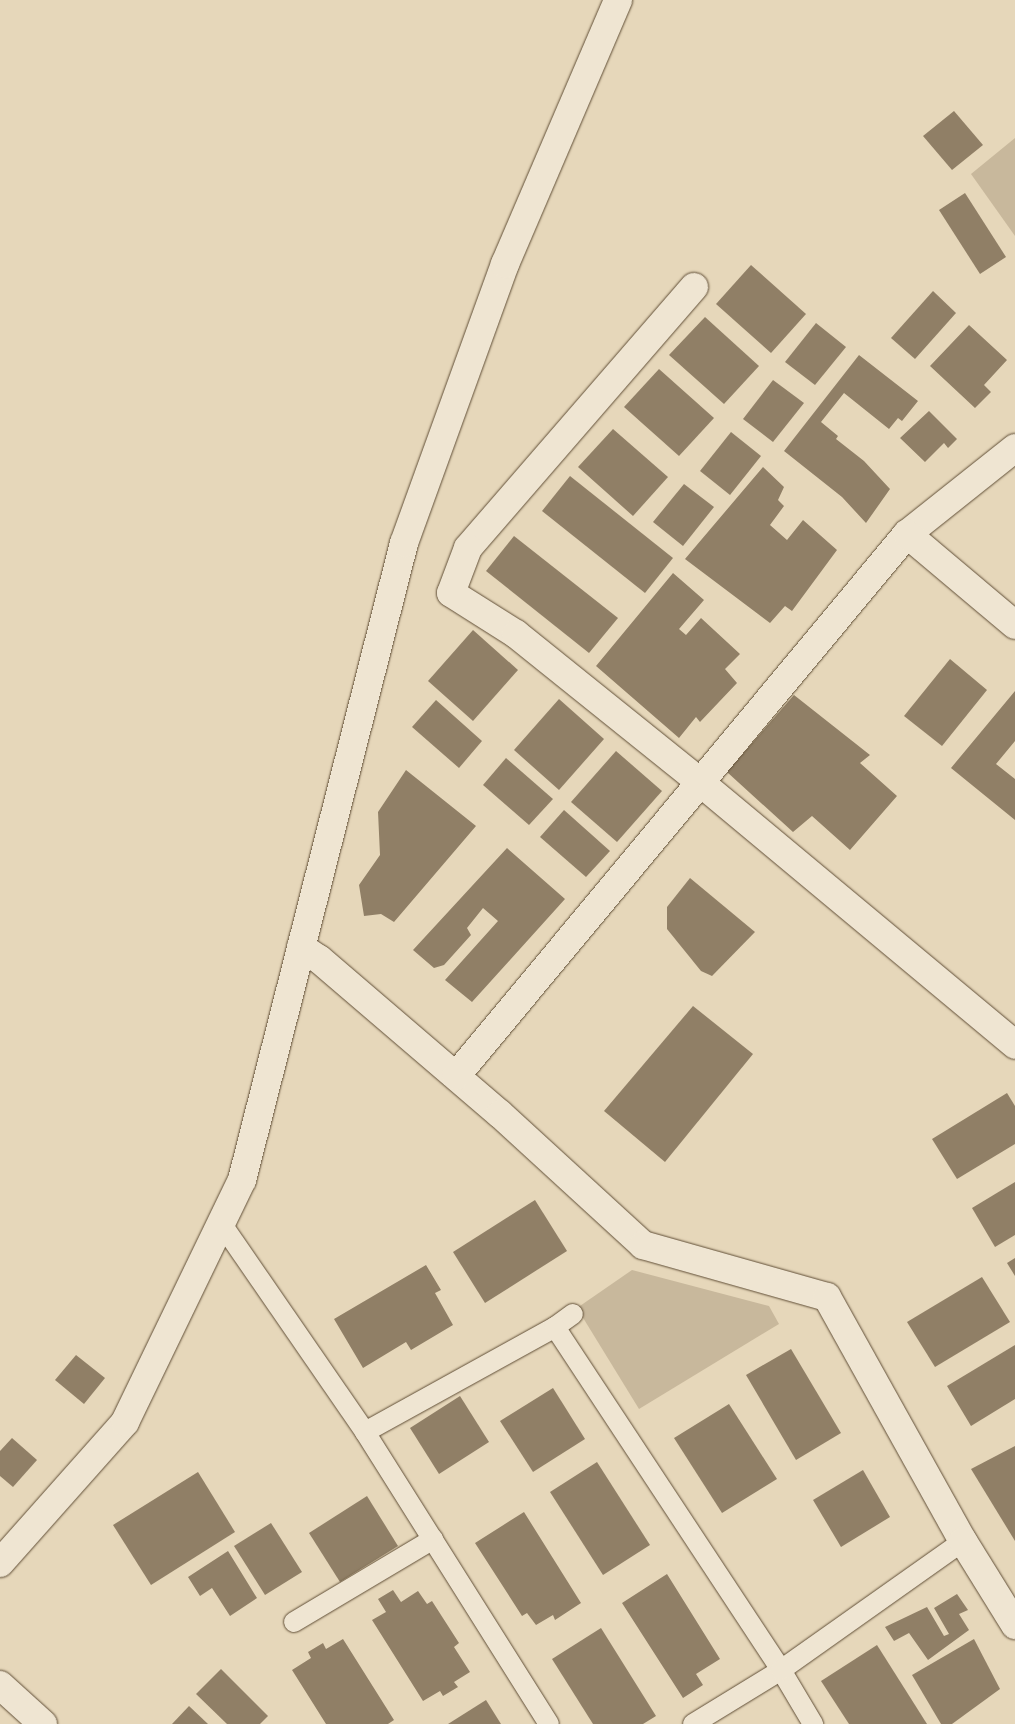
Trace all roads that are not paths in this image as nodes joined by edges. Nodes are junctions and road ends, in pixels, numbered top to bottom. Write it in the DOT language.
graph roads {
  1 [pos="618,0"];
  2 [pos="694,286"];
  3 [pos="1015,448"];
  4 [pos="907,534"];
  5 [pos="1015,626"];
  6 [pos="701,783"];
  7 [pos="301,947"];
  8 [pos="1015,1046"];
  9 [pos="456,1076"];
  10 [pos="221,1223"];
  11 [pos="573,1314"];
  12 [pos="555,1326"];
  13 [pos="365,1432"];
  14 [pos="433,1539"];
  15 [pos="962,1542"];
  16 [pos="0,1563"];
  17 [pos="1010,1608"];
  18 [pos="294,1622"];
  19 [pos="781,1670"];
  20 [pos="0,1685"];
  21 [pos="43,1724"];
  22 [pos="549,1724"];
  23 [pos="693,1724"];
  24 [pos="813,1724"];
  1 -- 7 [label="street"];
  2 -- 6 [label="street"];
  3 -- 4 [label="street"];
  4 -- 5 [label="street"];
  4 -- 6 [label="street"];
  6 -- 8 [label="street"];
  6 -- 9 [label="street"];
  7 -- 9 [label="street"];
  7 -- 10 [label="street"];
  9 -- 15 [label="street"];
  10 -- 13 [label="lane"];
  10 -- 16 [label="street"];
  11 -- 12 [label="lane"];
  12 -- 13 [label="lane"];
  12 -- 19 [label="lane"];
  13 -- 14 [label="lane"];
  14 -- 18 [label="lane"];
  14 -- 22 [label="lane"];
  15 -- 17 [label="street"];
  15 -- 19 [label="lane"];
  19 -- 23 [label="lane"];
  19 -- 24 [label="lane"];
  20 -- 21 [label="street"];
}
